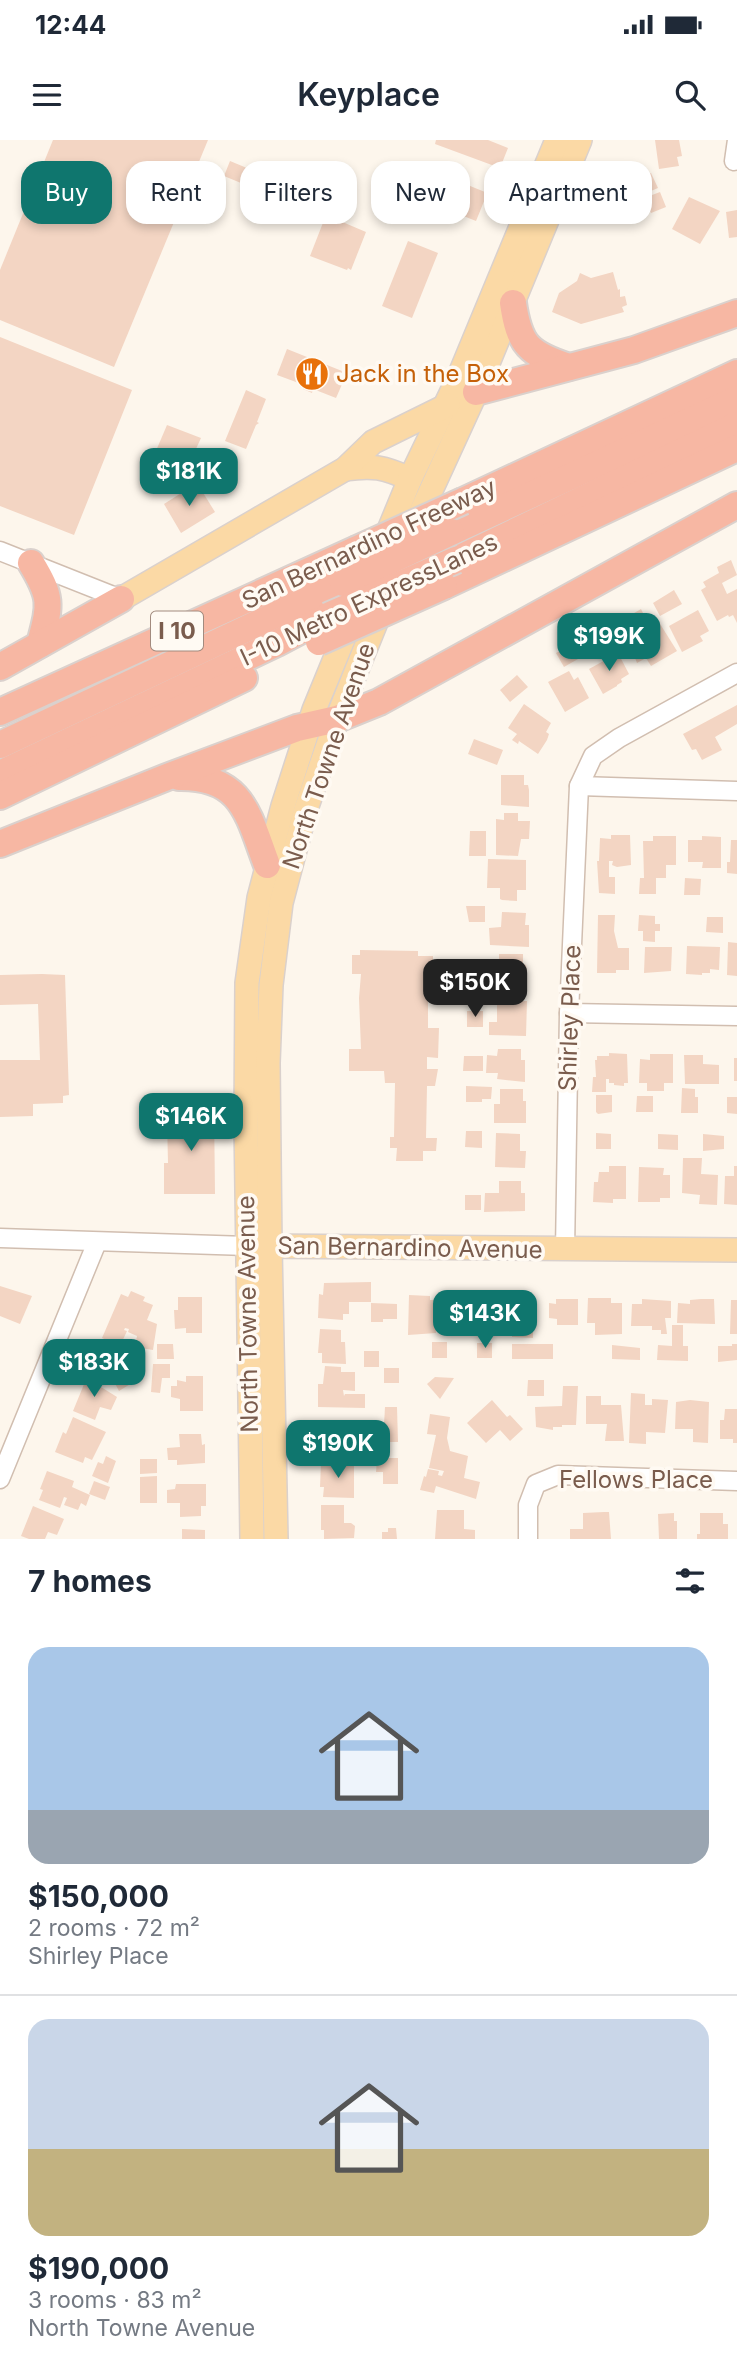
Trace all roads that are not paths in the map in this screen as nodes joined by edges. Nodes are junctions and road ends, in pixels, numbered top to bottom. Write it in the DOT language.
graph roads {
  1 [pos="556,140"];
  2 [pos="580,140"];
  3 [pos="737,140"];
  4 [pos="734,161"];
  5 [pos="513,303"];
  6 [pos="737,313"];
  7 [pos="569,367"];
  8 [pos="737,373"];
  9 [pos="476,392"];
  10 [pos="737,399"];
  11 [pos="446,406"];
  12 [pos="737,425"];
  13 [pos="737,448"];
  14 [pos="345,469"];
  15 [pos="437,478"];
  16 [pos="410,479"];
  17 [pos="737,505"];
  18 [pos="0,551"];
  19 [pos="31,563"];
  20 [pos="121,599"];
  21 [pos="40,644"];
  22 [pos="0,667"];
  23 [pos="737,673"];
  24 [pos="0,712"];
  25 [pos="337,719"];
  26 [pos="309,725"];
  27 [pos="0,744"];
  28 [pos="0,774"];
  29 [pos="167,777"];
  30 [pos="579,786"];
  31 [pos="737,791"];
  32 [pos="0,796"];
  33 [pos="0,844"];
  34 [pos="267,865"];
  35 [pos="569,1013"];
  36 [pos="737,1016"];
  37 [pos="0,1238"];
  38 [pos="97,1242"];
  39 [pos="247,1246"];
  40 [pos="270,1246"];
  41 [pos="565,1250"];
  42 [pos="737,1250"];
  43 [pos="0,1479"];
  44 [pos="737,1481"];
  45 [pos="253,1539"];
  46 [pos="276,1539"];
  47 [pos="528,1539"];
  1 -- 11 [label="main road, North Towne Avenue"];
  2 -- 5 [label="main road, North Towne Avenue"];
  3 -- 4 [label="street"];
  5 -- 7 [label="highway"];
  5 -- 9 [label="main road, North Towne Avenue"];
  6 -- 7 [label="highway"];
  7 -- 9 [label="highway"];
  8 -- 24 [label="highway, San Bernardino Freeway / I 10, bridge"];
  9 -- 11 [label="main road"];
  9 -- 15 [label="main road, North Towne Avenue"];
  10 -- 27 [label="highway, I-10 Metro ExpressLanes, bridge"];
  11 -- 14 [label="main road"];
  11 -- 15 [label="main road"];
  11 -- 16 [label="main road, North Towne Avenue"];
  12 -- 28 [label="highway, I-10 Metro ExpressLanes, bridge"];
  13 -- 32 [label="highway, bridge"];
  14 -- 16 [label="main road"];
  14 -- 20 [label="main road"];
  15 -- 25 [label="main road, North Towne Avenue"];
  16 -- 26 [label="main road, North Towne Avenue"];
  17 -- 25 [label="highway"];
  18 -- 19 [label="street"];
  19 -- 20 [label="street"];
  19 -- 21 [label="highway"];
  20 -- 21 [label="highway"];
  21 -- 22 [label="highway"];
  23 -- 30 [label="street"];
  25 -- 26 [label="highway"];
  25 -- 40 [label="main road, North Towne Avenue"];
  26 -- 29 [label="highway"];
  26 -- 34 [label="main road, North Towne Avenue"];
  29 -- 33 [label="highway"];
  29 -- 34 [label="highway"];
  30 -- 31 [label="street"];
  30 -- 35 [label="street, Shirley Place"];
  34 -- 39 [label="main road, North Towne Avenue"];
  35 -- 36 [label="street"];
  35 -- 41 [label="street, Shirley Place"];
  37 -- 38 [label="street, San Bernardino Avenue"];
  38 -- 39 [label="street, San Bernardino Avenue"];
  38 -- 43 [label="street"];
  39 -- 40 [label="main road, San Bernardino Avenue"];
  39 -- 45 [label="main road, North Towne Avenue"];
  40 -- 41 [label="main road, San Bernardino Avenue"];
  40 -- 46 [label="main road, North Towne Avenue"];
  41 -- 42 [label="main road, San Bernardino Avenue"];
  44 -- 47 [label="street, Fellows Place"];
}
